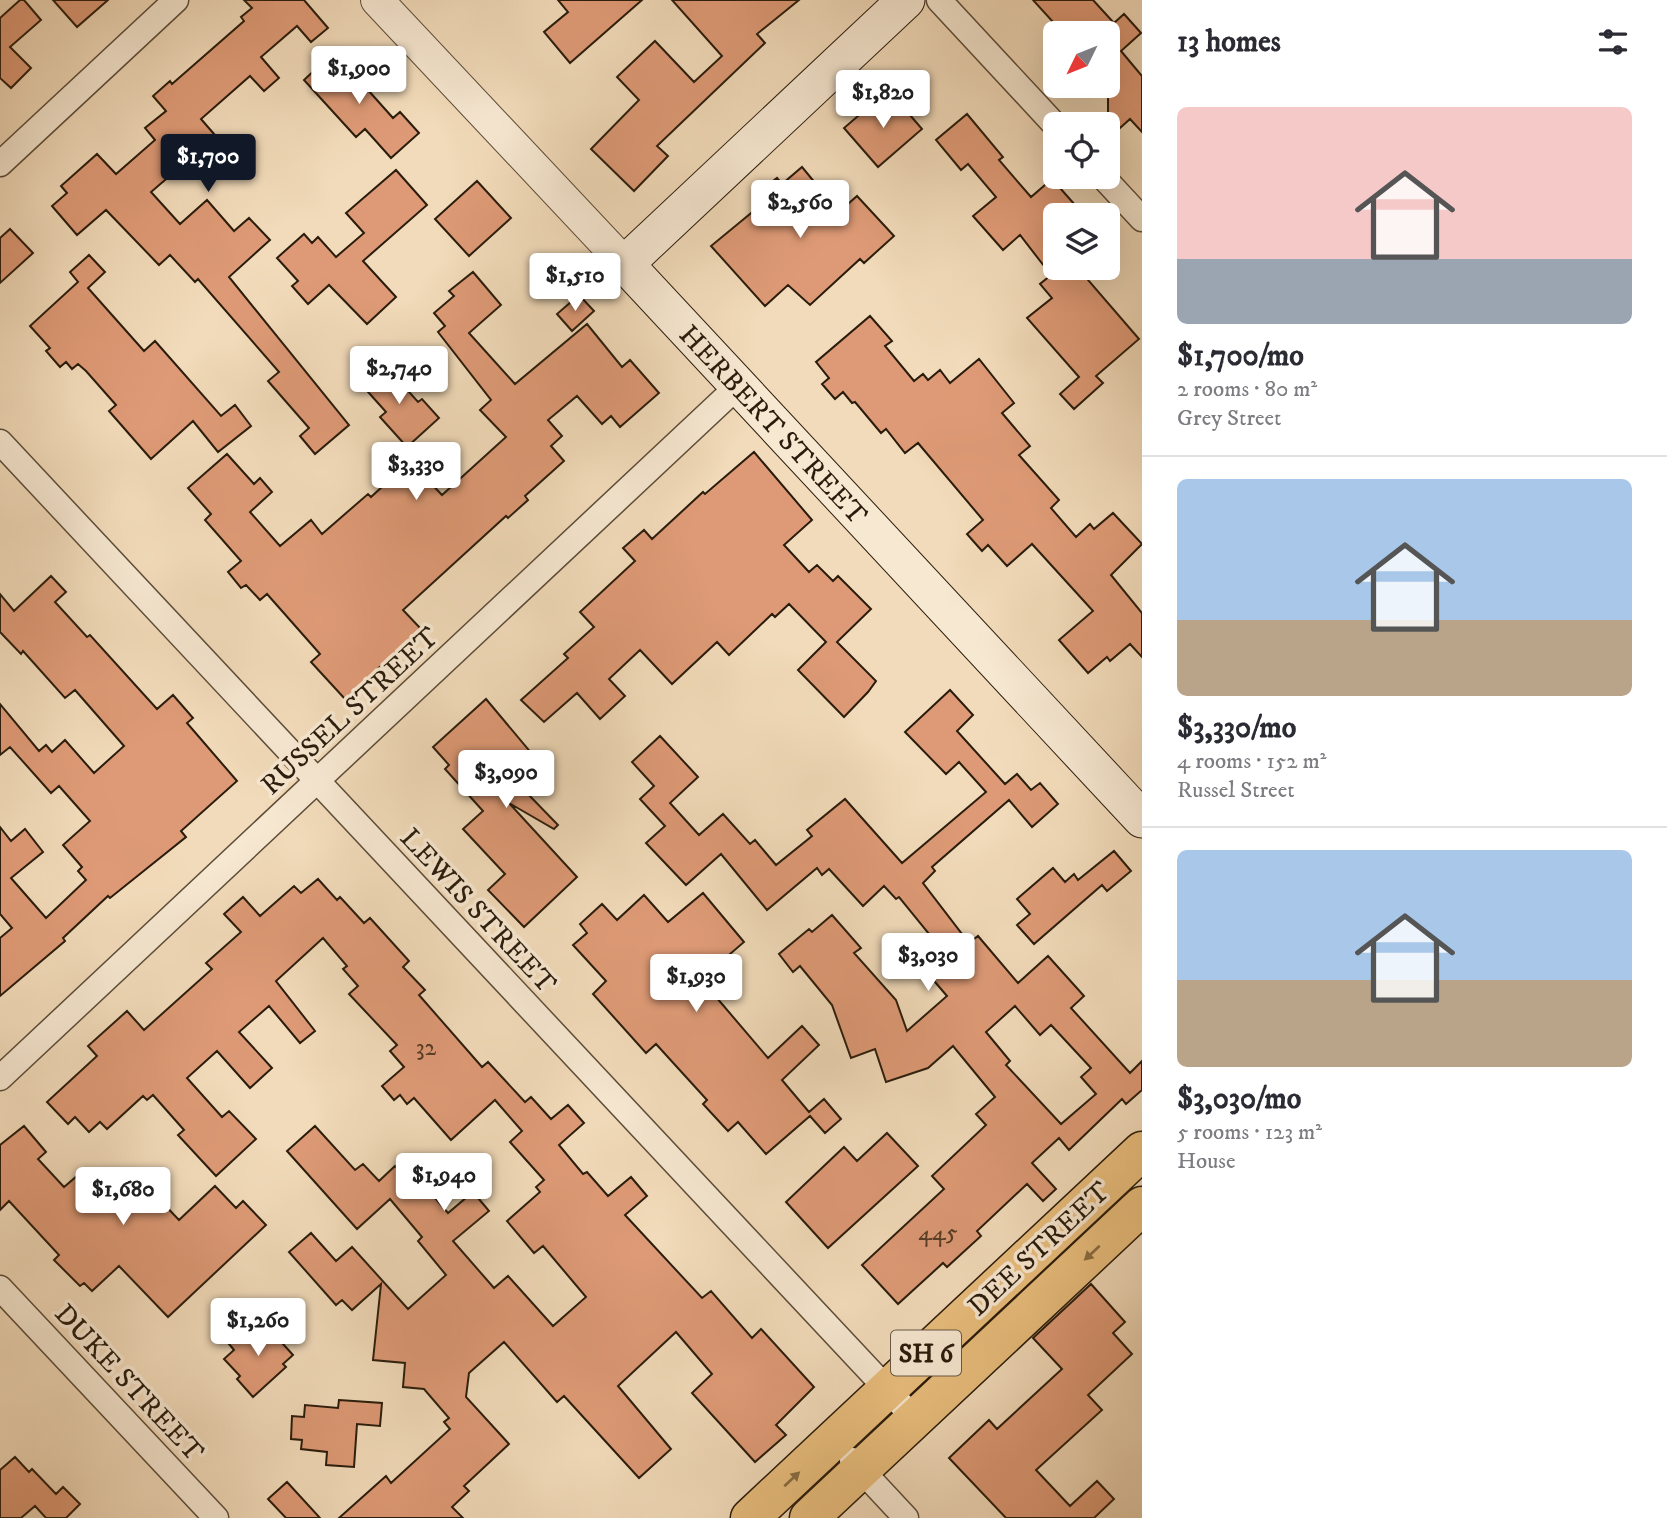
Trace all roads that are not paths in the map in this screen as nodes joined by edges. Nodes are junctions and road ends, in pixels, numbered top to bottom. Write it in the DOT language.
graph roads {
  1 [pos="176,0"];
  2 [pos="377,0"];
  3 [pos="939,0"];
  4 [pos="895,4"];
  5 [pos="1043,112"];
  6 [pos="0,164"];
  7 [pos="1114,189"];
  8 [pos="1142,219"];
  9 [pos="625,264"];
  10 [pos="738,386"];
  11 [pos="0,442"];
  12 [pos="317,781"];
  13 [pos="1142,819"];
  14 [pos="0,1078"];
  15 [pos="1142,1151"];
  16 [pos="1142,1206"];
  17 [pos="0,1288"];
  18 [pos="887,1390"];
  19 [pos="915,1419"];
  20 [pos="834,1440"];
  21 [pos="861,1470"];
  22 [pos="216,1518"];
  23 [pos="750,1518"];
  24 [pos="809,1518"];
  25 [pos="906,1518"];
  1 -- 6 [label="street"];
  2 -- 9 [label="street, HERBERT STREET"];
  3 -- 5 [label="street"];
  4 -- 9 [label="main road"];
  7 -- 8 [label="street"];
  9 -- 10 [label="main road, HERBERT STREET"];
  10 -- 12 [label="street, RUSSEL STREET"];
  10 -- 13 [label="main road, HERBERT STREET"];
  11 -- 12 [label="street, LEWIS STREET"];
  12 -- 14 [label="street, RUSSEL STREET"];
  12 -- 18 [label="street, LEWIS STREET"];
  15 -- 18 [label="main road, DEE STREET / SH 6"];
  16 -- 19 [label="main road, DEE STREET / SH 6, one-way"];
  17 -- 22 [label="street, DUKE STREET"];
  18 -- 19 [label="street, LEWIS STREET"];
  18 -- 20 [label="main road, DEE STREET / SH 6"];
  19 -- 21 [label="main road, DEE STREET / SH 6"];
  20 -- 21 [label="street"];
  23 -- 20 [label="main road, DEE STREET / SH 6, one-way"];
  21 -- 24 [label="main road, DEE STREET / SH 6"];
  21 -- 25 [label="street"];
}
